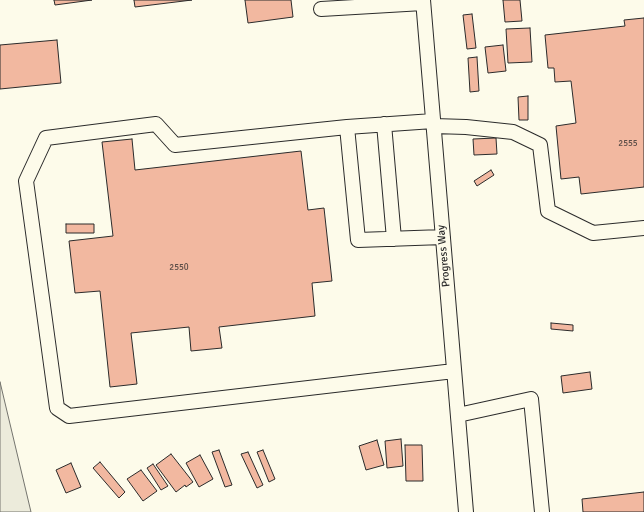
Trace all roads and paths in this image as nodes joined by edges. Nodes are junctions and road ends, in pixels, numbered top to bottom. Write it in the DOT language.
graph roads {
  1 [pos="423,1"];
  2 [pos="321,9"];
  3 [pos="384,124"];
  4 [pos="433,124"];
  5 [pos="347,127"];
  6 [pos="644,228"];
  7 [pos="443,237"];
  8 [pos="394,239"];
  9 [pos="454,371"];
  10 [pos="458,415"];
  11 [pos="466,512"];
  12 [pos="542,512"];
  1 -- 2 [label="street"];
  1 -- 4 [label="street, Progress Way"];
  3 -- 4 [label="street"];
  3 -- 5 [label="street"];
  3 -- 8 [label="street"];
  4 -- 6 [label="street"];
  4 -- 7 [label="street, Progress Way"];
  5 -- 8 [label="street"];
  5 -- 9 [label="street"];
  7 -- 8 [label="street"];
  7 -- 9 [label="street, Progress Way"];
  9 -- 10 [label="street, Progress Way"];
  10 -- 11 [label="street, Progress Way"];
  10 -- 12 [label="street"];
}
